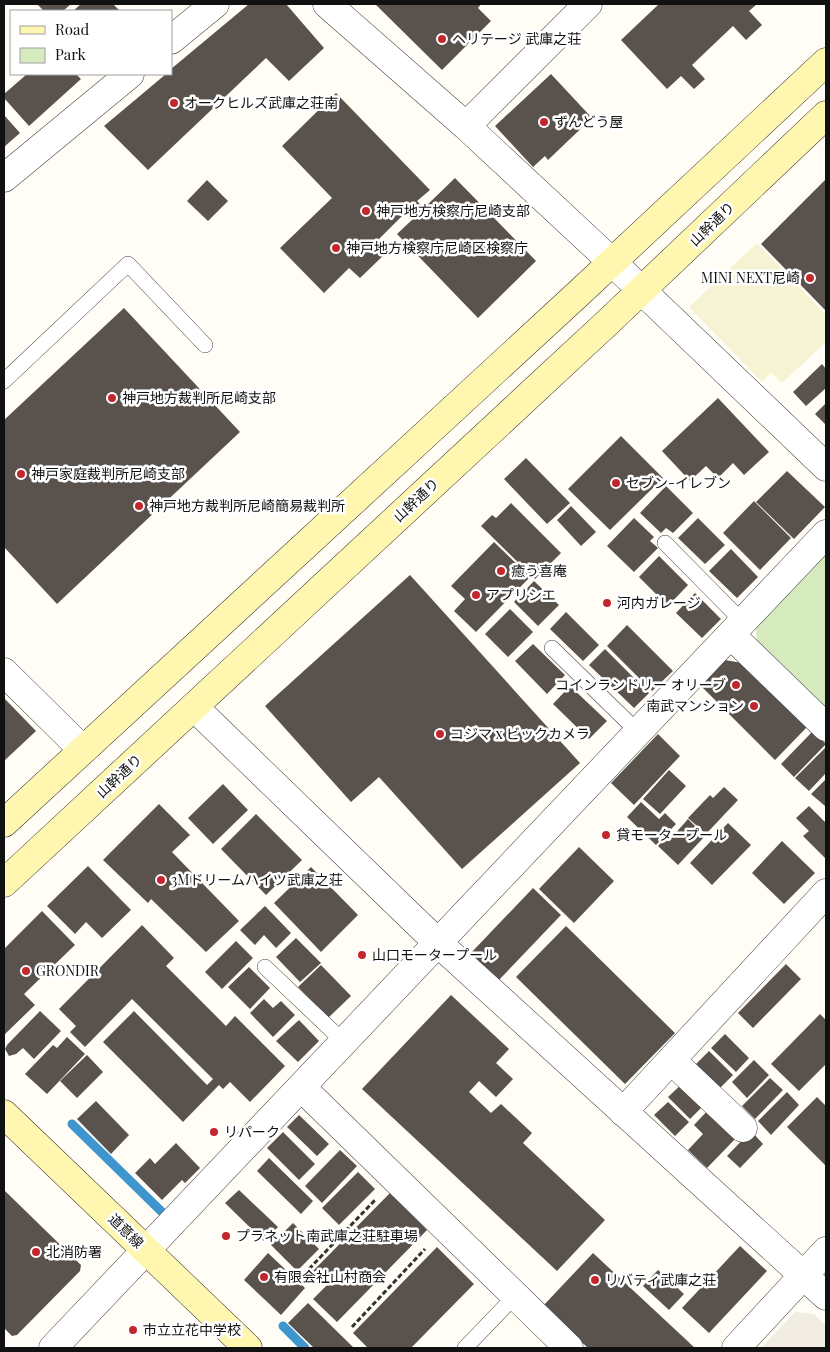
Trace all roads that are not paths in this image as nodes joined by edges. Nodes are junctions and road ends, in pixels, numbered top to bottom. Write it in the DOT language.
graph roads {
  1 [pos="215,4"];
  2 [pos="327,4"];
  3 [pos="588,4"];
  4 [pos="172,39"];
  5 [pos="826,62"];
  6 [pos="129,75"];
  7 [pos="826,115"];
  8 [pos="466,126"];
  9 [pos="4,178"];
  10 [pos="612,262"];
  11 [pos="642,290"];
  12 [pos="205,345"];
  13 [pos="4,381"];
  14 [pos="826,467"];
  15 [pos="826,534"];
  16 [pos="665,543"];
  17 [pos="737,628"];
  18 [pos="552,648"];
  19 [pos="4,672"];
  20 [pos="194,707"];
  21 [pos="826,727"];
  22 [pos="638,732"];
  23 [pos="83,750"];
  24 [pos="4,823"];
  25 [pos="4,884"];
  26 [pos="826,893"];
  27 [pos="437,942"];
  28 [pos="265,967"];
  29 [pos="344,1042"];
  30 [pos="671,1060"];
  31 [pos="301,1087"];
  32 [pos="623,1112"];
  33 [pos="4,1114"];
  34 [pos="743,1128"];
  35 [pos="147,1251"];
  36 [pos="826,1251"];
  37 [pos="804,1275"];
  38 [pos="516,1296"];
  39 [pos="826,1296"];
  40 [pos="52,1348"];
  41 [pos="248,1348"];
  42 [pos="464,1348"];
  43 [pos="569,1348"];
  44 [pos="736,1348"];
  1 -- 4 [label="street"];
  2 -- 8 [label="street"];
  3 -- 8 [label="street"];
  5 -- 10 [label="street"];
  6 -- 9 [label="street"];
  7 -- 11 [label="street, 山幹通り"];
  8 -- 10 [label="street"];
  10 -- 11 [label="street"];
  10 -- 23 [label="street"];
  11 -- 14 [label="street"];
  11 -- 20 [label="street, 山幹通り"];
  12 -- 13 [label="lane"];
  15 -- 17 [label="street"];
  16 -- 17 [label="lane"];
  17 -- 21 [label="street"];
  17 -- 22 [label="street"];
  18 -- 22 [label="lane"];
  19 -- 23 [label="street"];
  20 -- 25 [label="street, 山幹通り"];
  20 -- 27 [label="street"];
  22 -- 27 [label="street"];
  23 -- 24 [label="street"];
  26 -- 30 [label="street"];
  27 -- 29 [label="street"];
  27 -- 32 [label="street"];
  28 -- 29 [label="lane"];
  29 -- 31 [label="street"];
  30 -- 32 [label="street"];
  30 -- 34 [label="street"];
  31 -- 35 [label="street"];
  31 -- 38 [label="street"];
  32 -- 37 [label="street"];
  33 -- 35 [label="street, 道意線"];
  35 -- 40 [label="street"];
  35 -- 41 [label="street, 道意線"];
  36 -- 37 [label="street"];
  37 -- 39 [label="street"];
  37 -- 44 [label="street"];
  38 -- 42 [label="lane"];
  38 -- 43 [label="street"];
}
